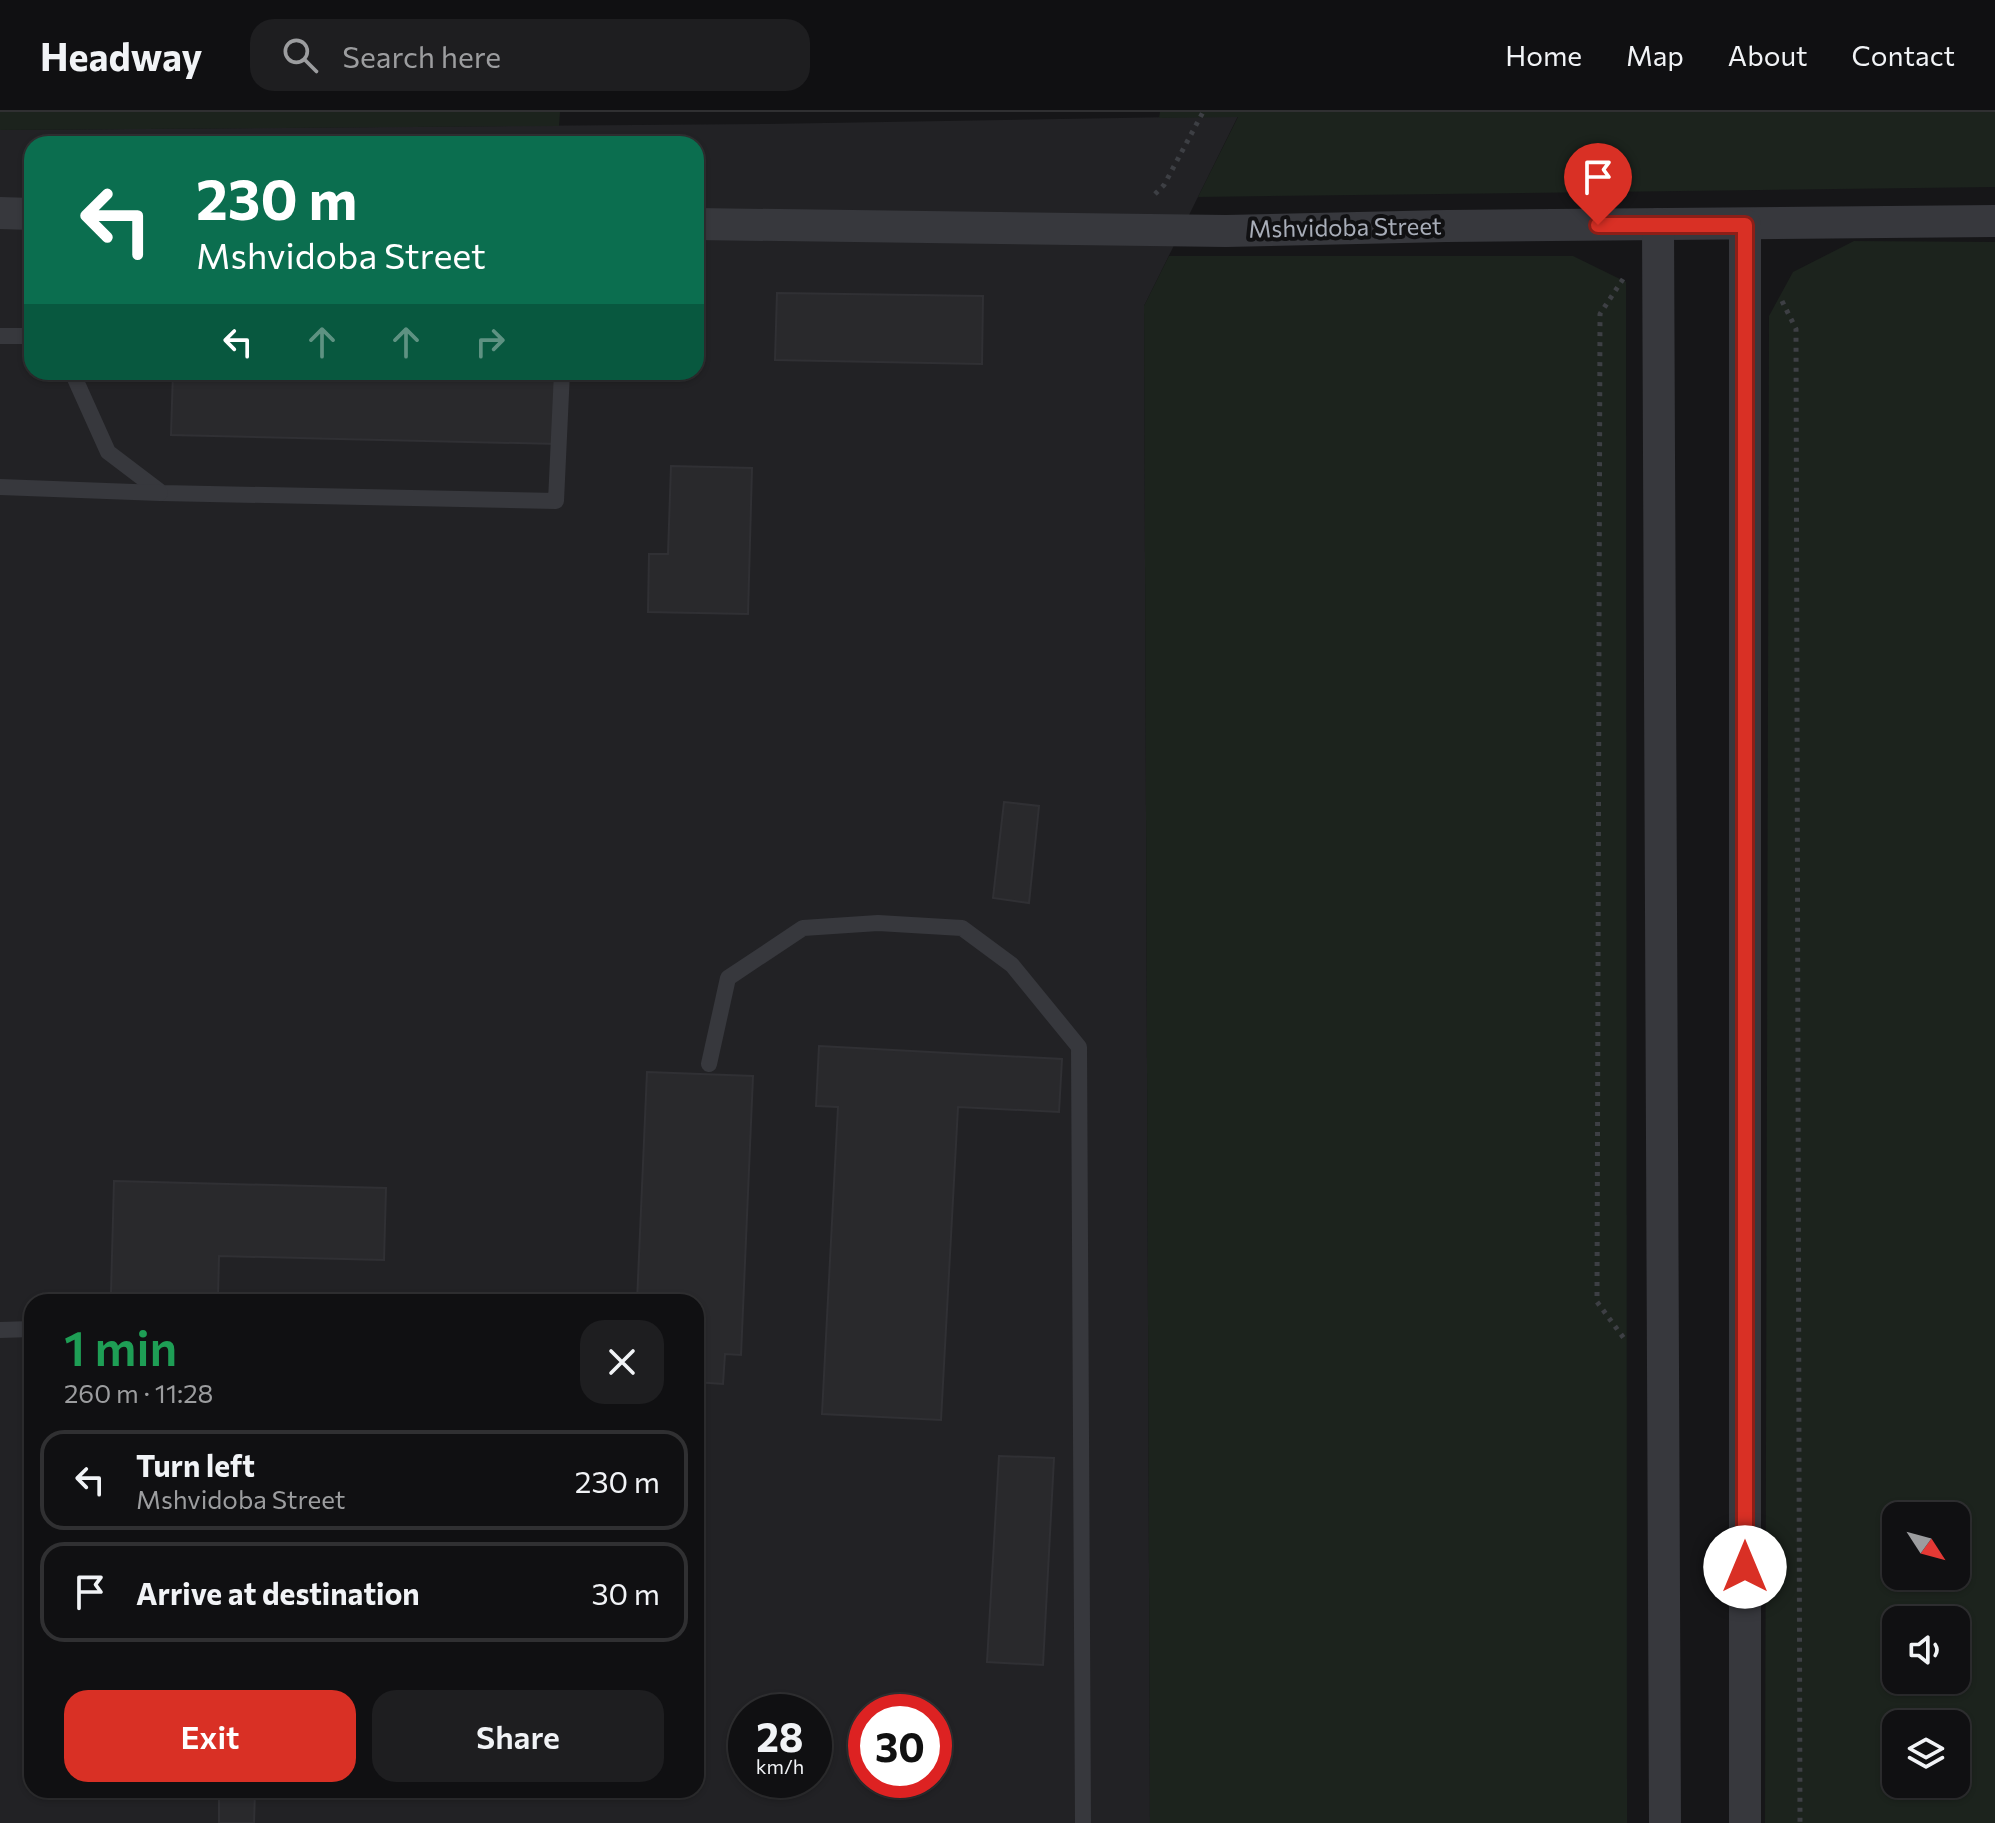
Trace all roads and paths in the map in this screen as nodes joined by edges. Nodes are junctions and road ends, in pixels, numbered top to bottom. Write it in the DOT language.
graph roads {
  1 [pos="1203,112"];
  2 [pos="0,213"];
  3 [pos="24,214"];
  4 [pos="1995,221"];
  5 [pos="704,224"];
  6 [pos="1658,224"];
  7 [pos="1745,225"];
  8 [pos="1124,230"];
  9 [pos="1625,276"];
  10 [pos="1777,290"];
  11 [pos="0,336"];
  12 [pos="24,336"];
  13 [pos="76,380"];
  14 [pos="562,380"];
  15 [pos="0,487"];
  16 [pos="162,493"];
  17 [pos="709,1064"];
  18 [pos="24,1329"];
  19 [pos="0,1330"];
  20 [pos="1663,1391"];
  21 [pos="1083,1823"];
  22 [pos="1665,1823"];
  23 [pos="1745,1823"];
  24 [pos="1800,1823"];
  1 -- 8 [label="path"];
  2 -- 3 [label="street"];
  4 -- 7 [label="street, Mshvidoba Street"];
  5 -- 8 [label="street, Mshvidoba Street"];
  6 -- 7 [label="street, Mshvidoba Street"];
  6 -- 8 [label="street, Mshvidoba Street"];
  6 -- 20 [label="street"];
  7 -- 23 [label="street"];
  9 -- 20 [label="path"];
  10 -- 24 [label="path"];
  11 -- 12 [label="lane"];
  13 -- 16 [label="lane"];
  14 -- 16 [label="lane"];
  15 -- 16 [label="lane"];
  17 -- 21 [label="lane"];
  18 -- 19 [label="lane"];
  20 -- 22 [label="street"];
}
